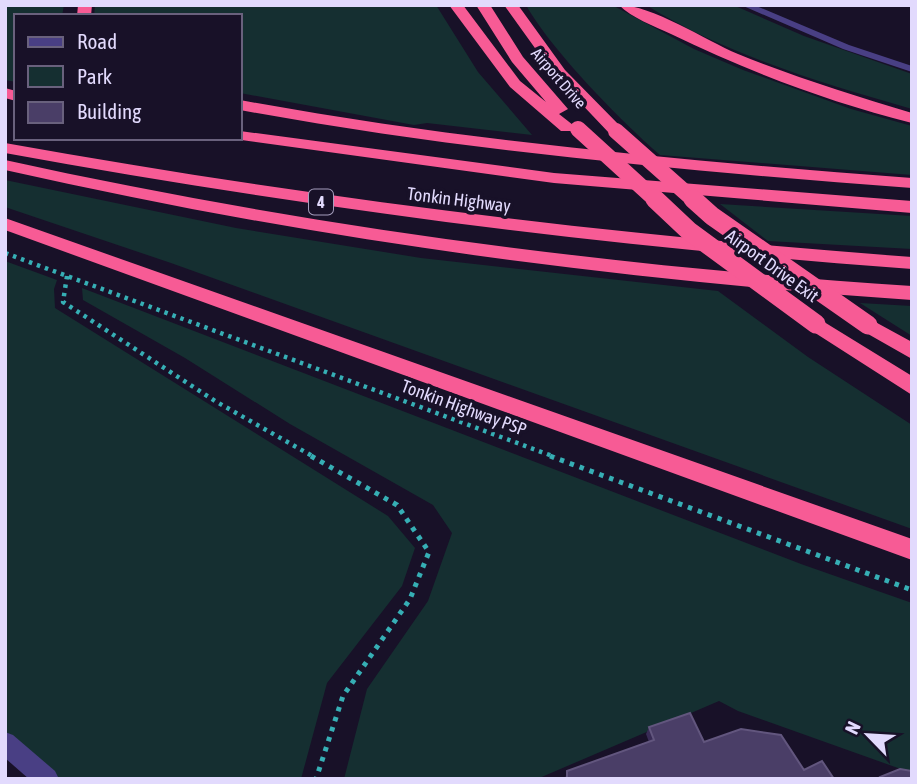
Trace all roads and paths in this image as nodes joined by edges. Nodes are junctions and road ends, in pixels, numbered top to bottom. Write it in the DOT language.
graph roads {
  1 [pos="456,5"];
  2 [pos="483,5"];
  3 [pos="511,5"];
  4 [pos="626,5"];
  5 [pos="745,5"];
  6 [pos="912,69"];
  7 [pos="242,106"];
  8 [pos="912,118"];
  9 [pos="573,128"];
  10 [pos="242,136"];
  11 [pos="5,148"];
  12 [pos="5,165"];
  13 [pos="617,167"];
  14 [pos="912,183"];
  15 [pos="912,207"];
  16 [pos="5,224"];
  17 [pos="5,253"];
  18 [pos="912,263"];
  19 [pos="67,276"];
  20 [pos="912,293"];
  21 [pos="912,352"];
  22 [pos="912,387"];
  23 [pos="912,550"];
  24 [pos="912,590"];
  25 [pos="5,743"];
  26 [pos="47,779"];
  27 [pos="316,779"];
  1 -- 9 [label="highway"];
  2 -- 9 [label="highway, Airport Drive"];
  3 -- 21 [label="highway, bridge"];
  4 -- 8 [label="highway"];
  5 -- 6 [label="lane"];
  7 -- 14 [label="highway"];
  9 -- 13 [label="highway, Airport Drive, bridge"];
  10 -- 15 [label="highway, Tonkin Highway"];
  11 -- 18 [label="highway, Tonkin Highway / 4"];
  12 -- 20 [label="highway"];
  13 -- 22 [label="highway, Airport Drive Exit, bridge"];
  16 -- 23 [label="highway"];
  17 -- 19 [label="path, Tonkin Highway PSP"];
  19 -- 24 [label="path, Tonkin Highway PSP"];
  19 -- 27 [label="path"];
  25 -- 26 [label="street"];
}
